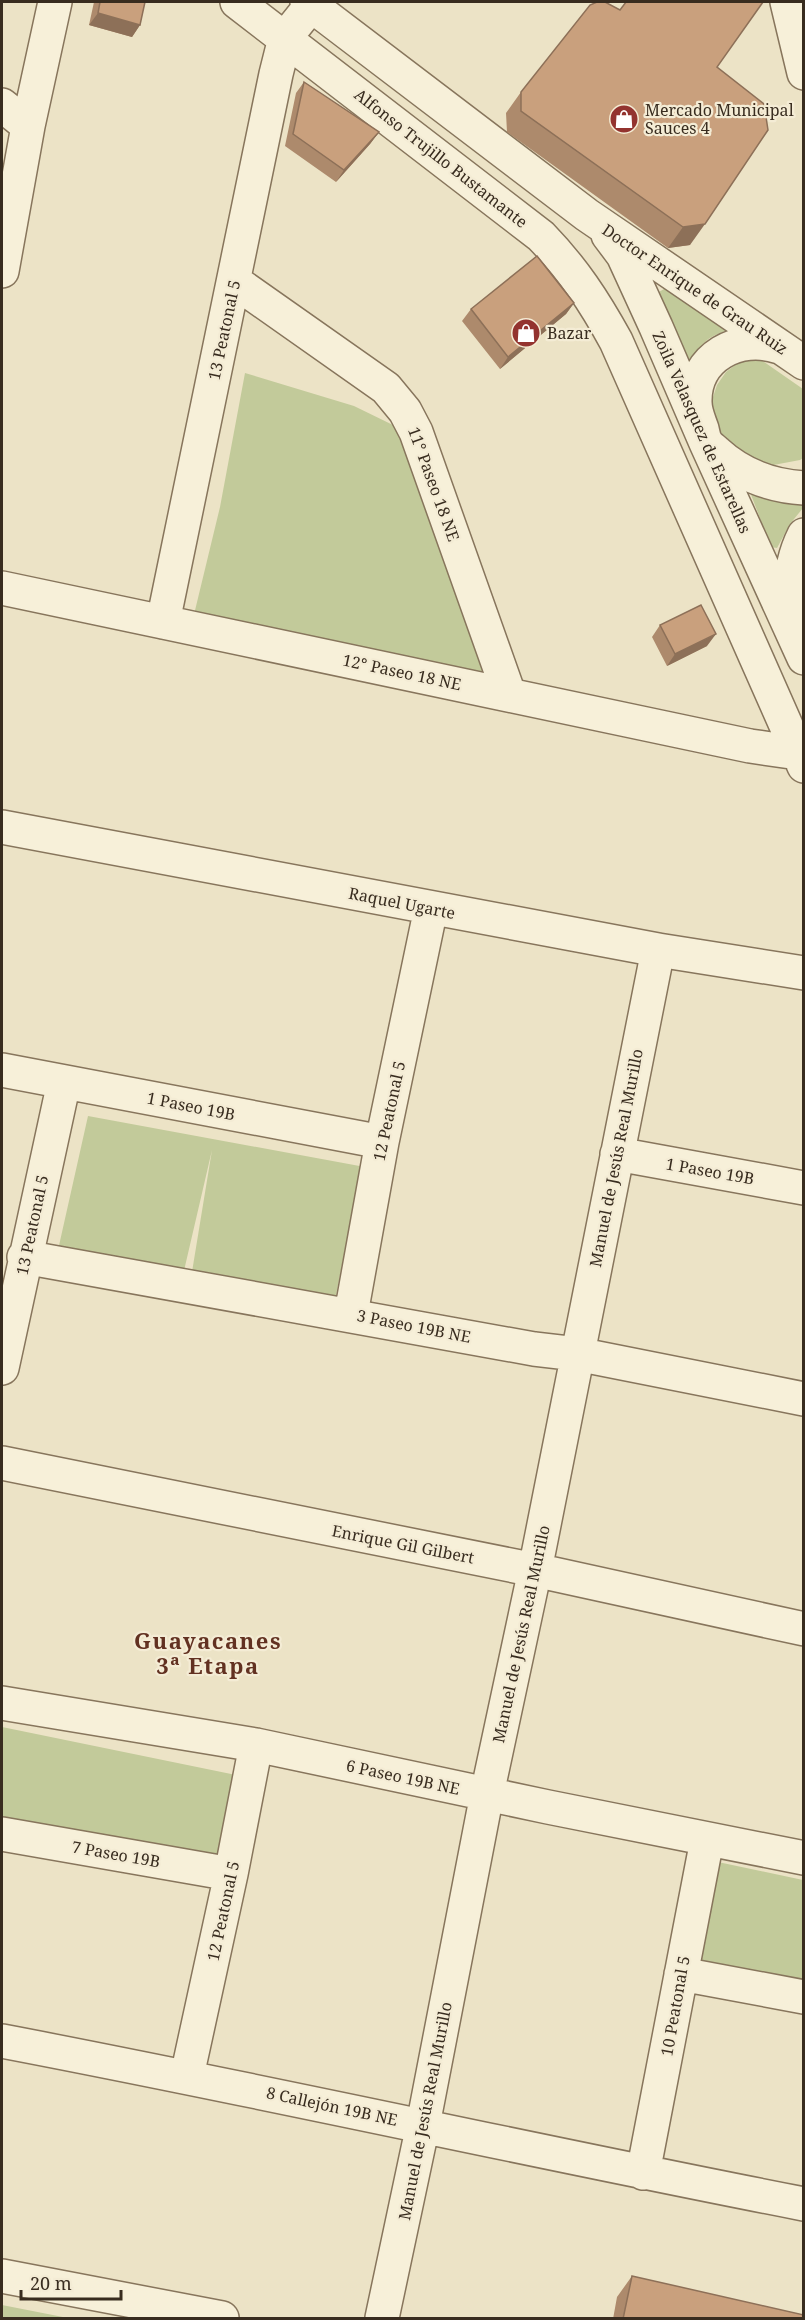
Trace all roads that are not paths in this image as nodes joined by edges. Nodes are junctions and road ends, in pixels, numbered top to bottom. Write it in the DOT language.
graph roads {
  1 [pos="55,2"];
  2 [pos="237,2"];
  3 [pos="311,2"];
  4 [pos="787,2"];
  5 [pos="285,38"];
  6 [pos="804,73"];
  7 [pos="2,105"];
  8 [pos="28,126"];
  9 [pos="587,215"];
  10 [pos="2,271"];
  11 [pos="234,280"];
  12 [pos="792,355"];
  13 [pos="706,443"];
  14 [pos="804,488"];
  15 [pos="804,535"];
  16 [pos="2,588"];
  17 [pos="163,622"];
  18 [pos="800,651"];
  19 [pos="509,694"];
  20 [pos="802,757"];
  21 [pos="2,827"];
  22 [pos="431,908"];
  23 [pos="658,950"];
  24 [pos="804,973"];
  25 [pos="2,1070"];
  26 [pos="64,1082"];
  27 [pos="382,1142"];
  28 [pos="617,1154"];
  29 [pos="804,1188"];
  30 [pos="24,1257"];
  31 [pos="351,1314"];
  32 [pos="577,1354"];
  33 [pos="2,1368"];
  34 [pos="804,1399"];
  35 [pos="2,1463"];
  36 [pos="535,1570"];
  37 [pos="804,1629"];
  38 [pos="2,1703"];
  39 [pos="256,1745"];
  40 [pos="487,1794"];
  41 [pos="2,1834"];
  42 [pos="707,1840"];
  43 [pos="804,1858"];
  44 [pos="231,1874"];
  45 [pos="681,1974"];
  46 [pos="804,1997"];
  47 [pos="2,2041"];
  48 [pos="187,2076"];
  49 [pos="423,2125"];
  50 [pos="643,2173"];
  51 [pos="804,2204"];
  52 [pos="2,2276"];
  53 [pos="138,2310"];
  54 [pos="222,2319"];
  55 [pos="382,2319"];
  1 -- 8 [label="street"];
  2 -- 5 [label="street, Alfonso Trujillo Bustamante"];
  3 -- 5 [label="street"];
  3 -- 9 [label="street"];
  4 -- 6 [label="street"];
  5 -- 11 [label="street, 13 Peatonal 5"];
  5 -- 20 [label="street, Alfonso Trujillo Bustamante"];
  7 -- 8 [label="street"];
  8 -- 10 [label="street"];
  9 -- 12 [label="street, Doctor Enrique de Grau Ruiz"];
  9 -- 13 [label="street, Zoila Velasquez de Estarellas"];
  11 -- 17 [label="street, 13 Peatonal 5"];
  11 -- 19 [label="street, 11° Paseo 18 NE"];
  12 -- 13 [label="street"];
  13 -- 14 [label="street"];
  13 -- 18 [label="street, Zoila Velasquez de Estarellas"];
  15 -- 18 [label="street"];
  16 -- 17 [label="street, 12° Paseo 18 NE"];
  17 -- 19 [label="street, 12° Paseo 18 NE"];
  19 -- 20 [label="street, 12° Paseo 18 NE"];
  21 -- 22 [label="street, Raquel Ugarte"];
  22 -- 23 [label="street, Raquel Ugarte"];
  22 -- 27 [label="street, 12 Peatonal 5"];
  23 -- 24 [label="street, Raquel Ugarte"];
  23 -- 28 [label="street, Manuel de Jesús Real Murillo"];
  25 -- 26 [label="street, 1 Paseo 19B"];
  26 -- 27 [label="street, 1 Paseo 19B"];
  26 -- 30 [label="street, 13 Peatonal 5"];
  27 -- 31 [label="street, 12 Peatonal 5"];
  28 -- 29 [label="street, 1 Paseo 19B"];
  28 -- 32 [label="street, Manuel de Jesús Real Murillo"];
  30 -- 31 [label="street, 3 Paseo 19B NE"];
  30 -- 33 [label="street, 13 Peatonal 5"];
  31 -- 32 [label="street, 3 Paseo 19B NE"];
  32 -- 34 [label="street, 3 Paseo 19B NE"];
  32 -- 36 [label="street, Manuel de Jesús Real Murillo"];
  35 -- 36 [label="street, Enrique Gil Gilbert"];
  36 -- 37 [label="street, Enrique Gil Gilbert"];
  36 -- 40 [label="street, Manuel de Jesús Real Murillo"];
  38 -- 39 [label="street, 6 Paseo 19B NE"];
  39 -- 40 [label="street, 6 Paseo 19B NE"];
  39 -- 44 [label="street, 12 Peatonal 5"];
  40 -- 42 [label="street, 6 Paseo 19B NE"];
  40 -- 49 [label="street, Manuel de Jesús Real Murillo"];
  41 -- 44 [label="street, 7 Paseo 19B"];
  42 -- 43 [label="street, 6 Paseo 19B NE"];
  42 -- 45 [label="street, 10 Peatonal 5"];
  44 -- 48 [label="street, 12 Peatonal 5"];
  45 -- 46 [label="street"];
  45 -- 50 [label="street, 10 Peatonal 5"];
  47 -- 48 [label="street, 8 Callejón 19B NE"];
  48 -- 49 [label="street, 8 Callejón 19B NE"];
  49 -- 50 [label="street, 8 Callejón 19B NE"];
  49 -- 55 [label="street, Manuel de Jesús Real Murillo"];
  50 -- 51 [label="street, 8 Callejón 19B NE"];
  52 -- 53 [label="street"];
  53 -- 54 [label="street"];
}
